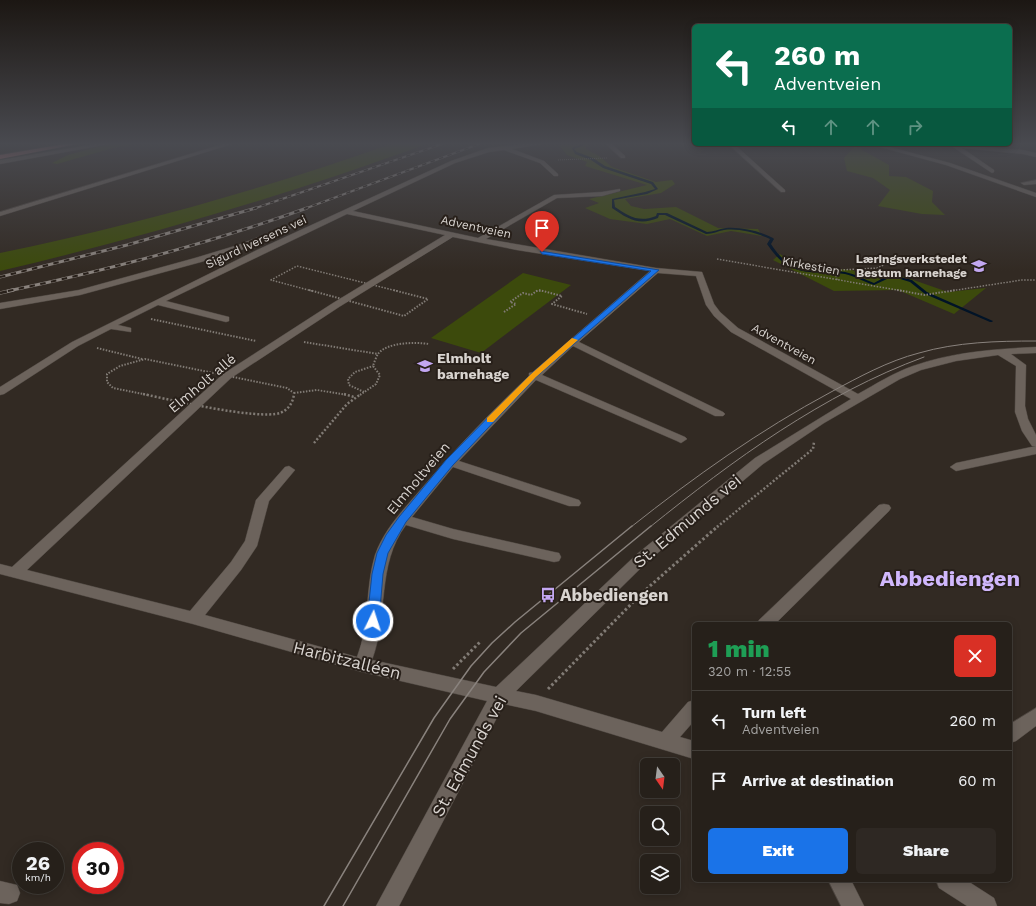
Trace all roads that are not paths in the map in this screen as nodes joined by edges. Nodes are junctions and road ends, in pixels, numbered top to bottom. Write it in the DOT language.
graph roads {
  1 [pos="91,186"];
  2 [pos="402,186"];
  3 [pos="778,186"];
  4 [pos="1011,186"];
  5 [pos="618,190"];
  6 [pos="783,191"];
  7 [pos="1036,195"];
  8 [pos="348,212"];
  9 [pos="0,214"];
  10 [pos="304,221"];
  11 [pos="452,234"];
  12 [pos="479,240"];
  13 [pos="241,246"];
  14 [pos="260,252"];
  15 [pos="656,270"];
  16 [pos="157,302"];
  17 [pos="0,306"];
  18 [pos="226,319"];
  19 [pos="109,326"];
  20 [pos="128,330"];
  21 [pos="572,342"];
  22 [pos="1036,350"];
  23 [pos="1000,352"];
  24 [pos="533,375"];
  25 [pos="0,392"];
  26 [pos="859,399"];
  27 [pos="719,414"];
  28 [pos="681,439"];
  29 [pos="1036,443"];
  30 [pos="1036,450"];
  31 [pos="450,462"];
  32 [pos="956,467"];
  33 [pos="289,470"];
  34 [pos="574,503"];
  35 [pos="884,508"];
  36 [pos="403,519"];
  37 [pos="554,558"];
  38 [pos="7,571"];
  39 [pos="193,618"];
  40 [pos="767,622"];
  41 [pos="362,664"];
  42 [pos="499,696"];
  43 [pos="692,710"];
  44 [pos="1036,716"];
  45 [pos="1012,734"];
  46 [pos="665,742"];
  47 [pos="692,749"];
  48 [pos="840,882"];
  49 [pos="950,882"];
  50 [pos="387,906"];
  51 [pos="853,906"];
  52 [pos="986,906"];
  1 -- 9 [label="street"];
  2 -- 8 [label="street, Sigurd Iversens vei"];
  3 -- 6 [label="street"];
  4 -- 7 [label="street"];
  5 -- 12 [label="street"];
  8 -- 11 [label="street, Adventveien"];
  8 -- 14 [label="street, Sigurd Iversens vei"];
  10 -- 13 [label="street"];
  11 -- 12 [label="street, Adventveien"];
  11 -- 38 [label="street, Elmholt allé"];
  12 -- 15 [label="street, Adventveien"];
  13 -- 14 [label="street"];
  13 -- 17 [label="street"];
  14 -- 16 [label="street, Sigurd Iversens vei"];
  15 -- 21 [label="street, Elmholtveien"];
  15 -- 26 [label="street, Adventveien"];
  16 -- 18 [label="street"];
  16 -- 19 [label="street, Sigurd Iversens vei"];
  19 -- 20 [label="street"];
  19 -- 25 [label="street, Sigurd Iversens vei"];
  21 -- 24 [label="street, Elmholtveien"];
  21 -- 27 [label="street"];
  22 -- 23 [label="street, St. Edmunds vei"];
  23 -- 26 [label="street, St. Edmunds vei"];
  23 -- 29 [label="street"];
  24 -- 28 [label="street"];
  24 -- 31 [label="street, Elmholtveien"];
  26 -- 42 [label="street, St. Edmunds vei"];
  30 -- 32 [label="street"];
  31 -- 34 [label="street"];
  31 -- 36 [label="street, Elmholtveien"];
  33 -- 39 [label="street"];
  35 -- 40 [label="street"];
  36 -- 37 [label="street"];
  36 -- 41 [label="street, Elmholtveien"];
  38 -- 39 [label="street, Harbitzalléen"];
  39 -- 41 [label="street, Harbitzalléen"];
  41 -- 42 [label="street, Harbitzalléen"];
  42 -- 46 [label="street, Harbitzalléen"];
  42 -- 50 [label="street, St. Edmunds vei"];
  43 -- 46 [label="street"];
  44 -- 45 [label="street"];
  46 -- 47 [label="street, Harbitzalléen"];
  48 -- 51 [label="street"];
  49 -- 52 [label="street"];
}
